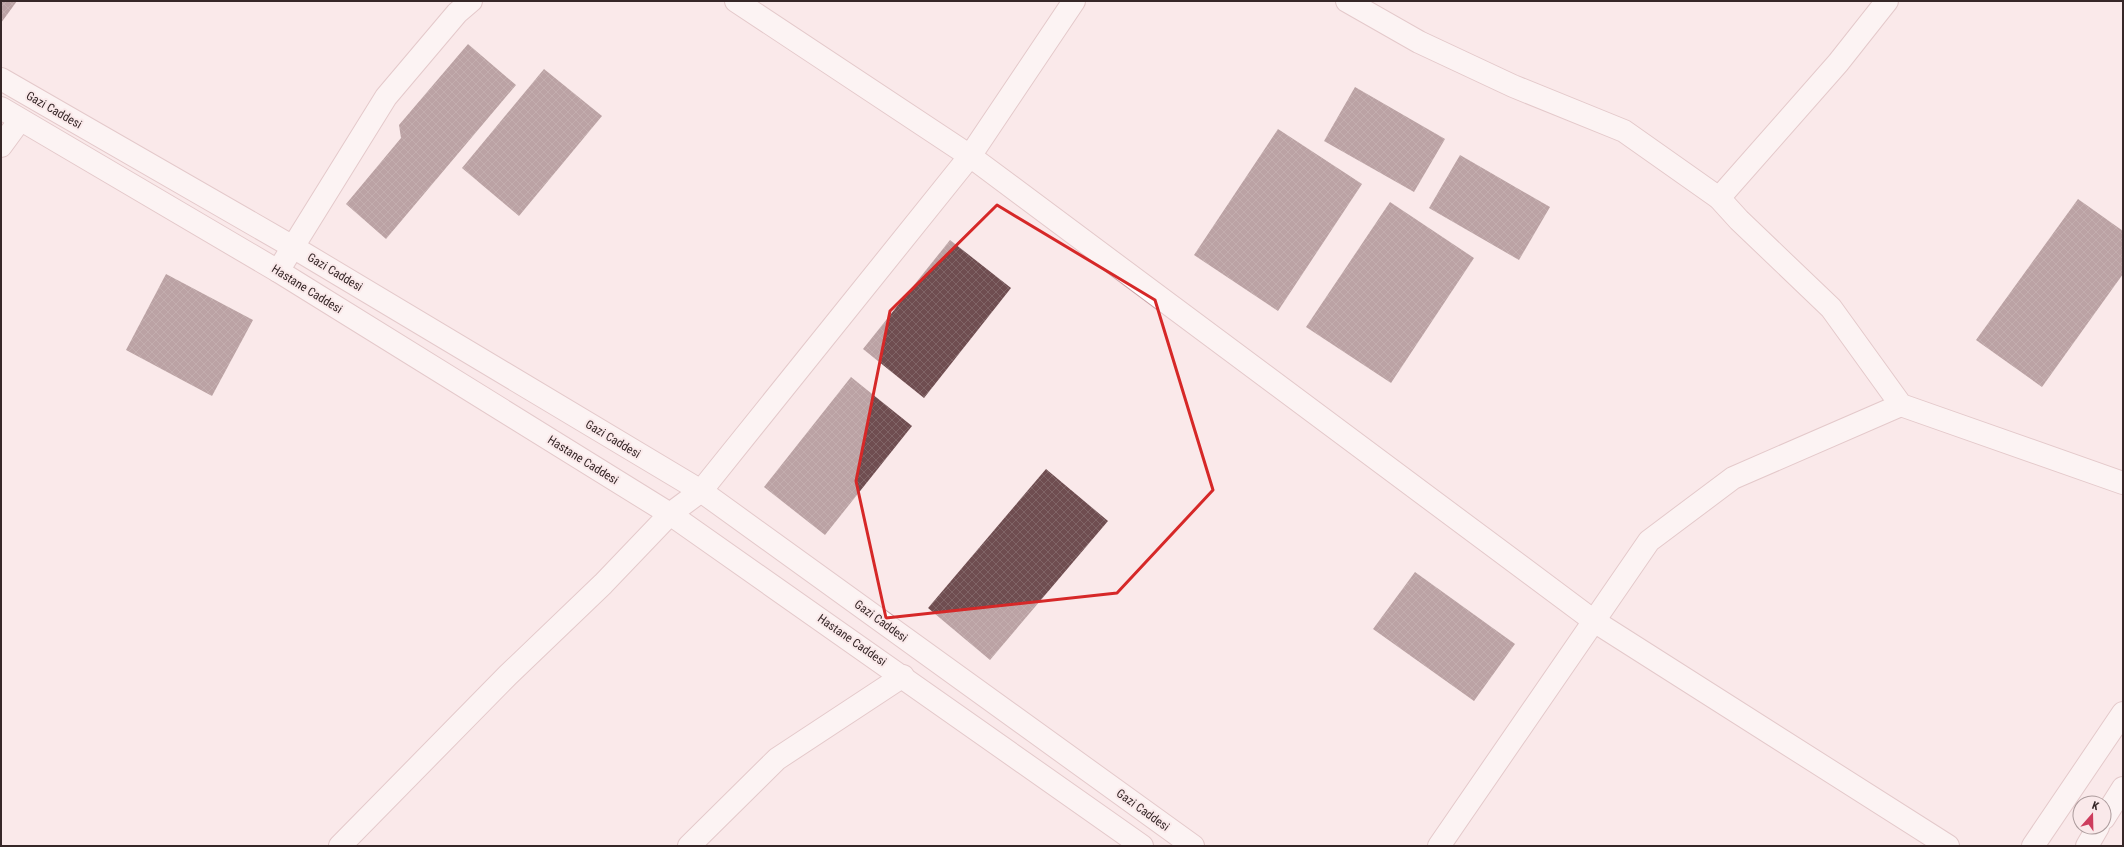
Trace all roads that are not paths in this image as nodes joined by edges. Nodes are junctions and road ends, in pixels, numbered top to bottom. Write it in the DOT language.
graph roads {
  1 [pos="471,1"];
  2 [pos="736,1"];
  3 [pos="1074,1"];
  4 [pos="1347,1"];
  5 [pos="1886,1"];
  6 [pos="1,79"];
  7 [pos="1,108"];
  8 [pos="20,120"];
  9 [pos="1,146"];
  10 [pos="970,156"];
  11 [pos="1720,198"];
  12 [pos="293,247"];
  13 [pos="278,271"];
  14 [pos="1901,405"];
  15 [pos="2123,483"];
  16 [pos="701,491"];
  17 [pos="670,514"];
  18 [pos="1594,621"];
  19 [pos="903,676"];
  20 [pos="2123,713"];
  21 [pos="2123,788"];
  22 [pos="2112,805"];
  23 [pos="2093,835"];
  24 [pos="340,846"];
  25 [pos="689,846"];
  26 [pos="1142,846"];
  27 [pos="1194,846"];
  28 [pos="1439,846"];
  29 [pos="1948,846"];
  30 [pos="2033,846"];
  31 [pos="2086,846"];
  1 -- 12 [label="street"];
  2 -- 10 [label="street"];
  3 -- 10 [label="street"];
  4 -- 11 [label="street"];
  5 -- 11 [label="street"];
  6 -- 12 [label="street, Gazi Caddesi"];
  7 -- 8 [label="street, Hastane Caddesi"];
  8 -- 9 [label="street"];
  8 -- 13 [label="street, Hastane Caddesi"];
  10 -- 16 [label="street"];
  10 -- 18 [label="street"];
  11 -- 14 [label="street"];
  12 -- 13 [label="street"];
  12 -- 16 [label="street, Gazi Caddesi"];
  13 -- 17 [label="street, Hastane Caddesi"];
  14 -- 15 [label="street"];
  14 -- 18 [label="street"];
  16 -- 17 [label="street"];
  16 -- 27 [label="street, Gazi Caddesi"];
  17 -- 19 [label="street, Hastane Caddesi"];
  17 -- 24 [label="street"];
  18 -- 28 [label="street"];
  18 -- 29 [label="street"];
  19 -- 25 [label="street"];
  19 -- 26 [label="street, Hastane Caddesi"];
  20 -- 30 [label="street"];
  21 -- 22 [label="street"];
  23 -- 31 [label="street"];
}
